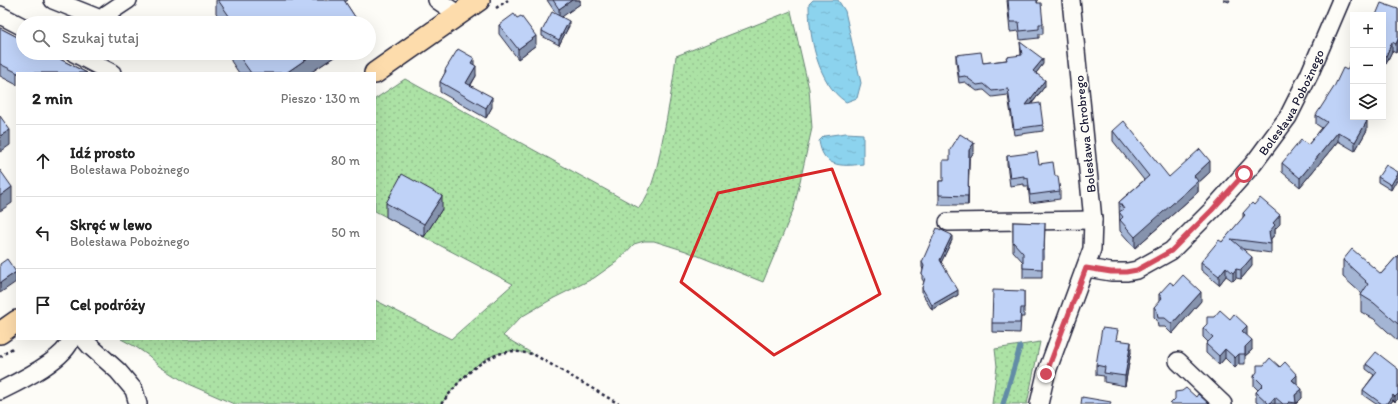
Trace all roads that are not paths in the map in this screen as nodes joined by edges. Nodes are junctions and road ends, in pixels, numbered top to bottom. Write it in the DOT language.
graph roads {
  1 [pos="53,0"];
  2 [pos="128,0"];
  3 [pos="437,0"];
  4 [pos="479,0"];
  5 [pos="1071,0"];
  6 [pos="1341,0"];
  7 [pos="0,15"];
  8 [pos="459,15"];
  9 [pos="89,16"];
  10 [pos="106,16"];
  11 [pos="16,23"];
  12 [pos="91,60"];
  13 [pos="110,72"];
  14 [pos="376,72"];
  15 [pos="1093,220"];
  16 [pos="948,222"];
  17 [pos="1086,268"];
  18 [pos="16,322"];
  19 [pos="0,333"];
  20 [pos="71,340"];
  21 [pos="85,340"];
  22 [pos="1178,361"];
  23 [pos="0,391"];
  24 [pos="138,404"];
  25 [pos="1039,404"];
  26 [pos="1223,404"];
  1 -- 9 [label="street"];
  2 -- 10 [label="street"];
  3 -- 8 [label="street"];
  4 -- 8 [label="main road"];
  5 -- 15 [label="street, Bolesława Chrobrego"];
  6 -- 17 [label="street, Bolesława Pobożnego"];
  7 -- 11 [label="street"];
  8 -- 14 [label="main road"];
  12 -- 13 [label="street"];
  15 -- 16 [label="street"];
  15 -- 17 [label="street, Bolesława Chrobrego"];
  17 -- 25 [label="street"];
  18 -- 19 [label="main road"];
  20 -- 23 [label="street"];
  21 -- 24 [label="street"];
  22 -- 26 [label="street"];
}
